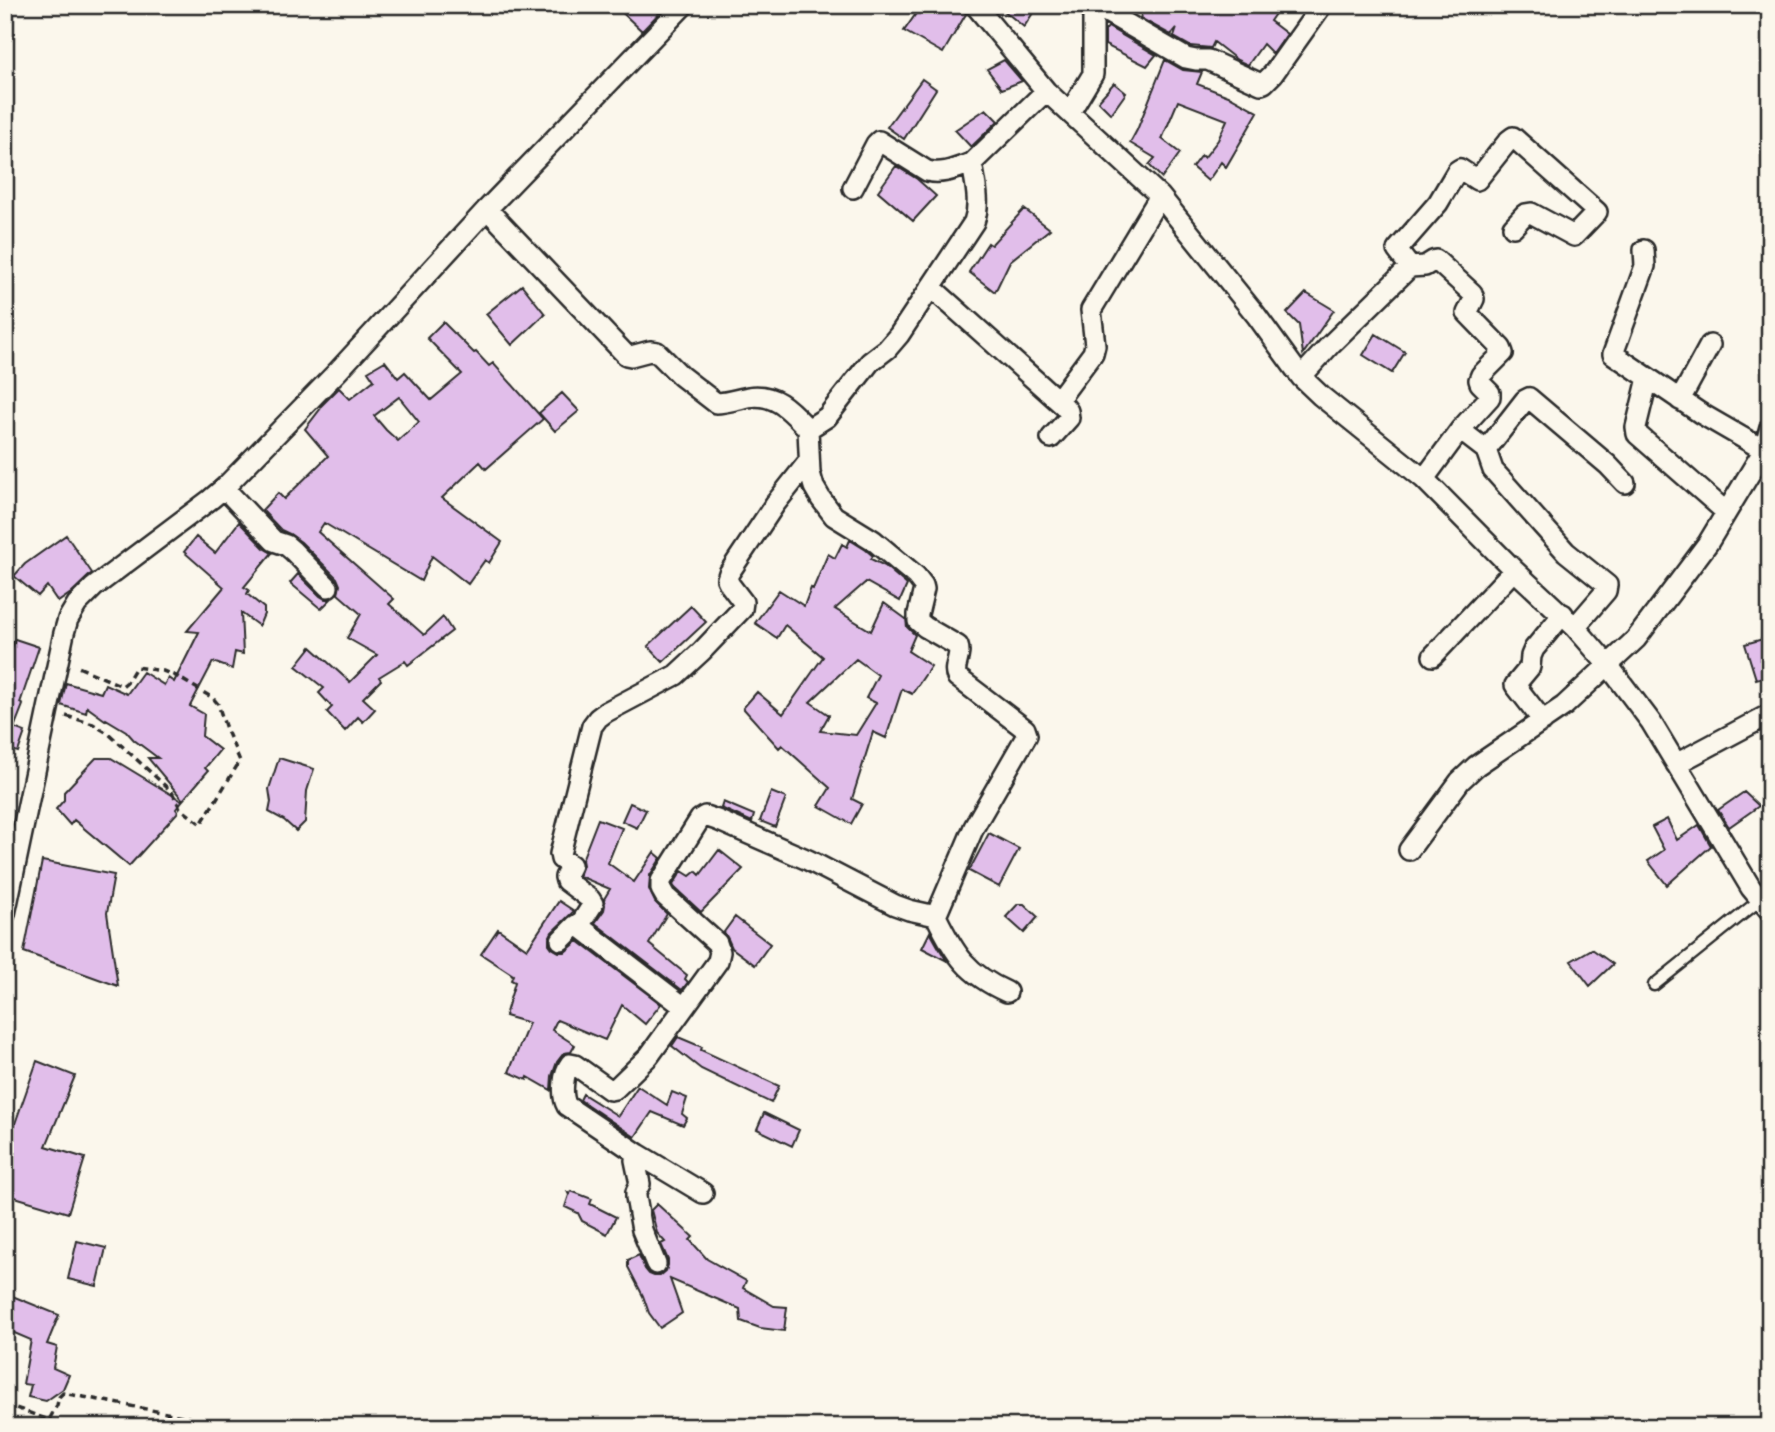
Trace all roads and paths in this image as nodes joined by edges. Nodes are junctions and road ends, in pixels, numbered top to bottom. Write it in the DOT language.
graph roads {
  1 [pos="684,5"];
  2 [pos="975,5"];
  3 [pos="1322,5"];
  4 [pos="1046,91"];
  5 [pos="1070,112"];
  6 [pos="972,163"];
  7 [pos="853,188"];
  8 [pos="1160,196"];
  9 [pos="487,209"];
  10 [pos="1513,227"];
  11 [pos="1644,250"];
  12 [pos="1410,267"];
  13 [pos="931,287"];
  14 [pos="1710,345"];
  15 [pos="1301,377"];
  16 [pos="1648,378"];
  17 [pos="1058,400"];
  18 [pos="1680,400"];
  19 [pos="1770,428"];
  20 [pos="808,429"];
  21 [pos="1460,430"];
  22 [pos="1051,438"];
  23 [pos="1486,450"];
  24 [pos="1764,450"];
  25 [pos="809,461"];
  26 [pos="1424,479"];
  27 [pos="1625,483"];
  28 [pos="224,488"];
  29 [pos="1726,512"];
  30 [pos="1514,570"];
  31 [pos="328,587"];
  32 [pos="1569,621"];
  33 [pos="1433,656"];
  34 [pos="58,658"];
  35 [pos="1608,665"];
  36 [pos="48,710"];
  37 [pos="1770,713"];
  38 [pos="1542,721"];
  39 [pos="1676,764"];
  40 [pos="1409,850"];
  41 [pos="1767,901"];
  42 [pos="5,914"];
  43 [pos="936,916"];
  44 [pos="579,926"];
  45 [pos="561,940"];
  46 [pos="1654,985"];
  47 [pos="1007,992"];
  48 [pos="684,1007"];
  49 [pos="638,1154"];
  50 [pos="703,1193"];
  51 [pos="656,1264"];
  52 [pos="5,1404"];
  53 [pos="217,1427"];
  1 -- 9 [label="street"];
  2 -- 4 [label="street"];
  3 -- 5 [label="street"];
  4 -- 5 [label="street"];
  4 -- 6 [label="street"];
  5 -- 8 [label="street"];
  6 -- 7 [label="street"];
  6 -- 13 [label="street"];
  8 -- 15 [label="street"];
  8 -- 17 [label="street"];
  9 -- 20 [label="street"];
  9 -- 28 [label="street"];
  10 -- 12 [label="street"];
  11 -- 16 [label="street"];
  12 -- 15 [label="street"];
  12 -- 21 [label="street"];
  13 -- 17 [label="street"];
  13 -- 20 [label="street"];
  14 -- 18 [label="street"];
  15 -- 26 [label="street"];
  16 -- 18 [label="street"];
  16 -- 29 [label="street"];
  17 -- 22 [label="street"];
  18 -- 24 [label="street"];
  19 -- 24 [label="street"];
  20 -- 25 [label="street"];
  21 -- 23 [label="street"];
  21 -- 26 [label="street"];
  23 -- 27 [label="street"];
  23 -- 32 [label="street"];
  24 -- 29 [label="street"];
  25 -- 43 [label="street"];
  25 -- 44 [label="street"];
  26 -- 30 [label="street"];
  28 -- 31 [label="street"];
  28 -- 34 [label="street"];
  29 -- 35 [label="street"];
  30 -- 32 [label="street"];
  30 -- 33 [label="street"];
  32 -- 35 [label="street"];
  32 -- 38 [label="street"];
  34 -- 36 [label="street"];
  34 -- 36 [label="path"];
  35 -- 38 [label="street"];
  35 -- 39 [label="street"];
  36 -- 42 [label="street"];
  37 -- 39 [label="street"];
  38 -- 40 [label="street"];
  39 -- 41 [label="street"];
  41 -- 46 [label="lane"];
  43 -- 47 [label="street"];
  43 -- 48 [label="street"];
  44 -- 45 [label="street"];
  44 -- 48 [label="street"];
  48 -- 49 [label="street"];
  49 -- 50 [label="street"];
  49 -- 51 [label="street"];
  52 -- 53 [label="path"];
}
